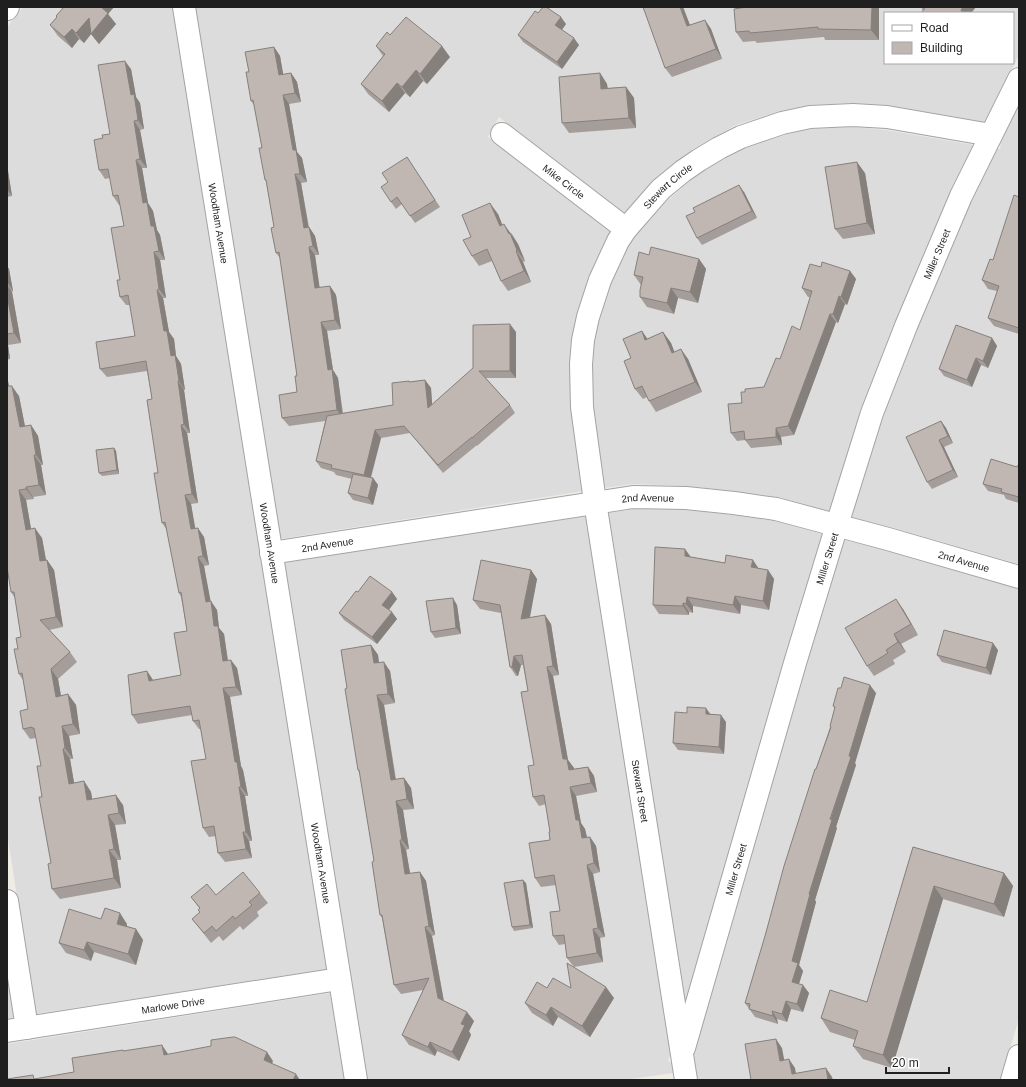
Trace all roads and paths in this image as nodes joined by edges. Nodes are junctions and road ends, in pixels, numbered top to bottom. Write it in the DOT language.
graph roads {
  1 [pos="184,7"];
  2 [pos="1019,79"];
  3 [pos="502,134"];
  4 [pos="991,136"];
  5 [pos="626,229"];
  6 [pos="595,502"];
  7 [pos="837,525"];
  8 [pos="271,553"];
  9 [pos="1019,577"];
  10 [pos="7,900"];
  11 [pos="339,979"];
  12 [pos="17,1030"];
  13 [pos="682,1054"];
  14 [pos="1019,1056"];
  15 [pos="356,1080"];
  16 [pos="686,1080"];
  17 [pos="1012,1080"];
  1 -- 8 [label="street, Woodham Avenue"];
  2 -- 4 [label="street, Miller Street"];
  3 -- 5 [label="street, Mike Circle"];
  4 -- 5 [label="street, Stewart Circle"];
  4 -- 7 [label="street, Miller Street"];
  5 -- 6 [label="street, Stewart Circle"];
  6 -- 7 [label="street, 2nd Avenue"];
  6 -- 8 [label="street, 2nd Avenue"];
  6 -- 13 [label="street, Stewart Street"];
  7 -- 9 [label="street, 2nd Avenue"];
  7 -- 13 [label="street, Miller Street"];
  8 -- 11 [label="street, Woodham Avenue"];
  10 -- 12 [label="street"];
  11 -- 12 [label="street, Marlowe Drive"];
  11 -- 15 [label="street, Woodham Avenue"];
  13 -- 16 [label="street, Stewart Street"];
  14 -- 17 [label="street"];
}
